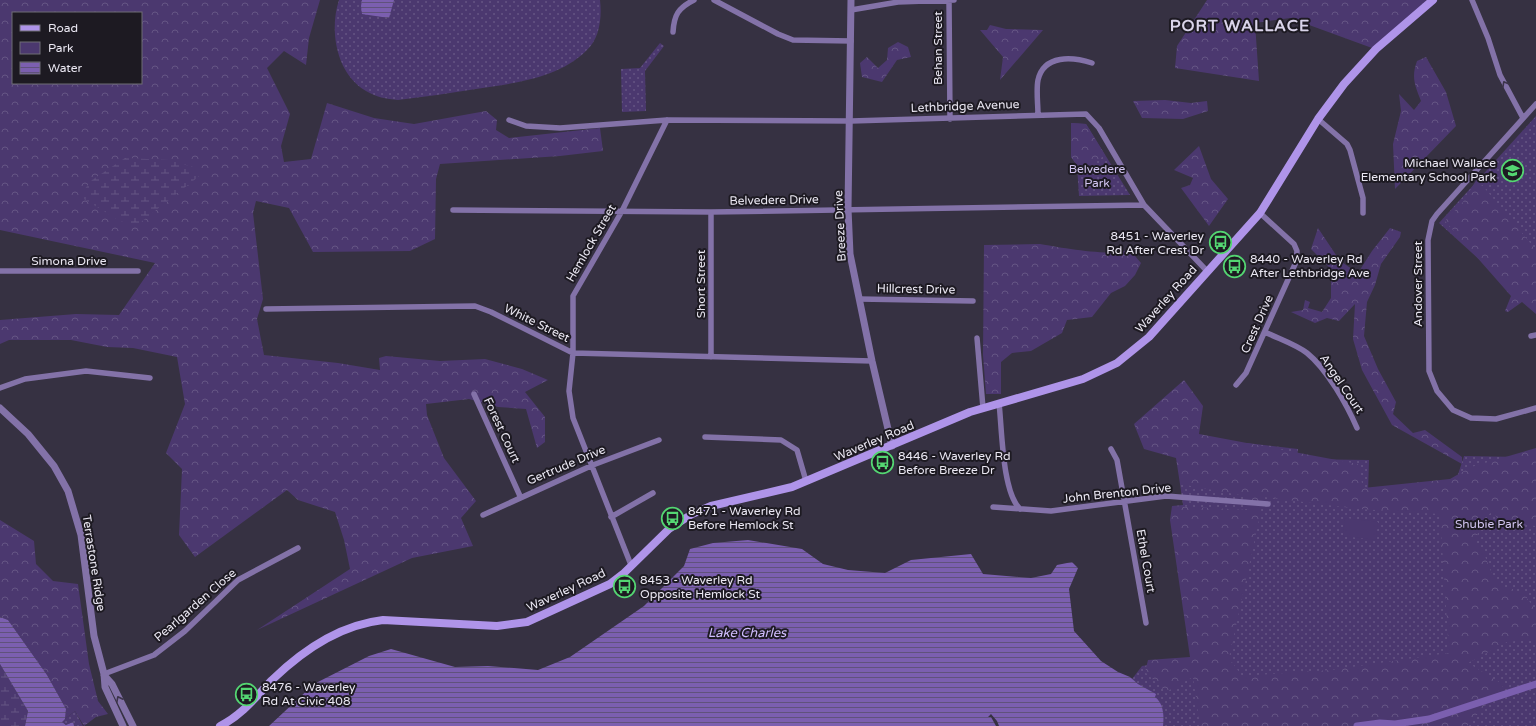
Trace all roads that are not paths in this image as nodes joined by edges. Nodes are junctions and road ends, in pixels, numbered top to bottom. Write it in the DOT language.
graph roads {
  1 [pos="694,0"];
  2 [pos="714,0"];
  3 [pos="850,0"];
  4 [pos="949,0"];
  5 [pos="954,0"];
  6 [pos="1434,0"];
  7 [pos="1472,0"];
  8 [pos="851,10"];
  9 [pos="673,32"];
  10 [pos="851,41"];
  11 [pos="1092,63"];
  12 [pos="1536,104"];
  13 [pos="1038,114"];
  14 [pos="1523,118"];
  15 [pos="950,119"];
  16 [pos="1318,119"];
  17 [pos="510,120"];
  18 [pos="667,120"];
  19 [pos="851,121"];
  20 [pos="1144,205"];
  21 [pos="848,209"];
  22 [pos="453,210"];
  23 [pos="622,211"];
  24 [pos="711,212"];
  25 [pos="1260,213"];
  26 [pos="1363,213"];
  27 [pos="0,271"];
  28 [pos="138,271"];
  29 [pos="1207,271"];
  30 [pos="859,299"];
  31 [pos="973,301"];
  32 [pos="266,309"];
  33 [pos="1265,332"];
  34 [pos="977,338"];
  35 [pos="574,353"];
  36 [pos="711,357"];
  37 [pos="872,361"];
  38 [pos="150,378"];
  39 [pos="1236,385"];
  40 [pos="0,388"];
  41 [pos="474,394"];
  42 [pos="999,403"];
  43 [pos="0,408"];
  44 [pos="983,408"];
  45 [pos="1536,408"];
  46 [pos="1357,428"];
  47 [pos="705,437"];
  48 [pos="659,440"];
  49 [pos="892,446"];
  50 [pos="1111,449"];
  51 [pos="593,465"];
  52 [pos="806,481"];
  53 [pos="653,493"];
  54 [pos="520,496"];
  55 [pos="1125,503"];
  56 [pos="1268,504"];
  57 [pos="993,507"];
  58 [pos="1020,509"];
  59 [pos="483,515"];
  60 [pos="611,517"];
  61 [pos="298,548"];
  62 [pos="631,565"];
  63 [pos="1146,623"];
  64 [pos="104,674"];
  65 [pos="123,726"];
  66 [pos="133,726"];
  67 [pos="220,726"];
  1 -- 9 [label="street"];
  2 -- 10 [label="street"];
  3 -- 8 [label="street, Breeze Drive"];
  4 -- 5 [label="street"];
  4 -- 8 [label="street"];
  4 -- 15 [label="street, Behan Street"];
  6 -- 16 [label="main road, Waverley Road"];
  14 -- 7 [label="street, one-way"];
  8 -- 10 [label="street, Breeze Drive"];
  10 -- 19 [label="street, Breeze Drive"];
  11 -- 13 [label="street"];
  12 -- 14 [label="street, Andover Street"];
  13 -- 15 [label="street, Lethbridge Avenue"];
  13 -- 20 [label="street, Lethbridge Avenue"];
  14 -- 45 [label="street, Andover Street"];
  15 -- 19 [label="street, Lethbridge Avenue"];
  16 -- 25 [label="main road, Waverley Road"];
  16 -- 26 [label="street"];
  17 -- 18 [label="street, Lethbridge Avenue"];
  18 -- 19 [label="street, Lethbridge Avenue"];
  18 -- 23 [label="street, Hemlock Street"];
  19 -- 21 [label="street, Breeze Drive"];
  20 -- 21 [label="street, Belvedere Drive"];
  20 -- 29 [label="street, Lethbridge Avenue"];
  21 -- 24 [label="street, Belvedere Drive"];
  21 -- 30 [label="street, Breeze Drive"];
  22 -- 23 [label="street, Belvedere Drive"];
  23 -- 24 [label="street, Belvedere Drive"];
  23 -- 35 [label="street, Hemlock Street"];
  24 -- 36 [label="street, Short Street"];
  25 -- 29 [label="main road, Waverley Road"];
  25 -- 33 [label="street, Crest Drive"];
  27 -- 28 [label="street, Simona Drive"];
  29 -- 42 [label="main road, Waverley Road"];
  30 -- 31 [label="street, Hillcrest Drive"];
  30 -- 37 [label="street, Breeze Drive"];
  32 -- 35 [label="street, White Street"];
  33 -- 39 [label="street, Crest Drive"];
  33 -- 46 [label="street, Angel Court"];
  34 -- 44 [label="street"];
  35 -- 36 [label="street, White Street"];
  35 -- 51 [label="street, Hemlock Street"];
  36 -- 37 [label="street, White Street"];
  37 -- 49 [label="street, Breeze Drive"];
  38 -- 40 [label="street"];
  41 -- 54 [label="street, Forest Court"];
  42 -- 44 [label="main road, Waverley Road"];
  42 -- 58 [label="street"];
  43 -- 64 [label="street, Terrastone Ridge"];
  44 -- 49 [label="main road, Waverley Road"];
  47 -- 52 [label="street"];
  48 -- 51 [label="street, Gertrude Drive"];
  49 -- 52 [label="main road, Waverley Road"];
  50 -- 55 [label="street, Ethel Court"];
  51 -- 54 [label="street, Gertrude Drive"];
  51 -- 60 [label="street, Hemlock Street"];
  52 -- 62 [label="main road, Waverley Road"];
  53 -- 60 [label="street"];
  54 -- 59 [label="street, Gertrude Drive"];
  55 -- 56 [label="street, John Brenton Drive"];
  55 -- 58 [label="street, John Brenton Drive"];
  55 -- 63 [label="street, Ethel Court"];
  57 -- 58 [label="street, John Brenton Drive"];
  60 -- 62 [label="street, Hemlock Street"];
  61 -- 64 [label="street, Pearlgarden Close"];
  62 -- 67 [label="main road, Waverley Road"];
  64 -- 65 [label="street, Terrastone Ridge"];
  66 -- 64 [label="street, Terrastone Ridge, one-way"];
}
